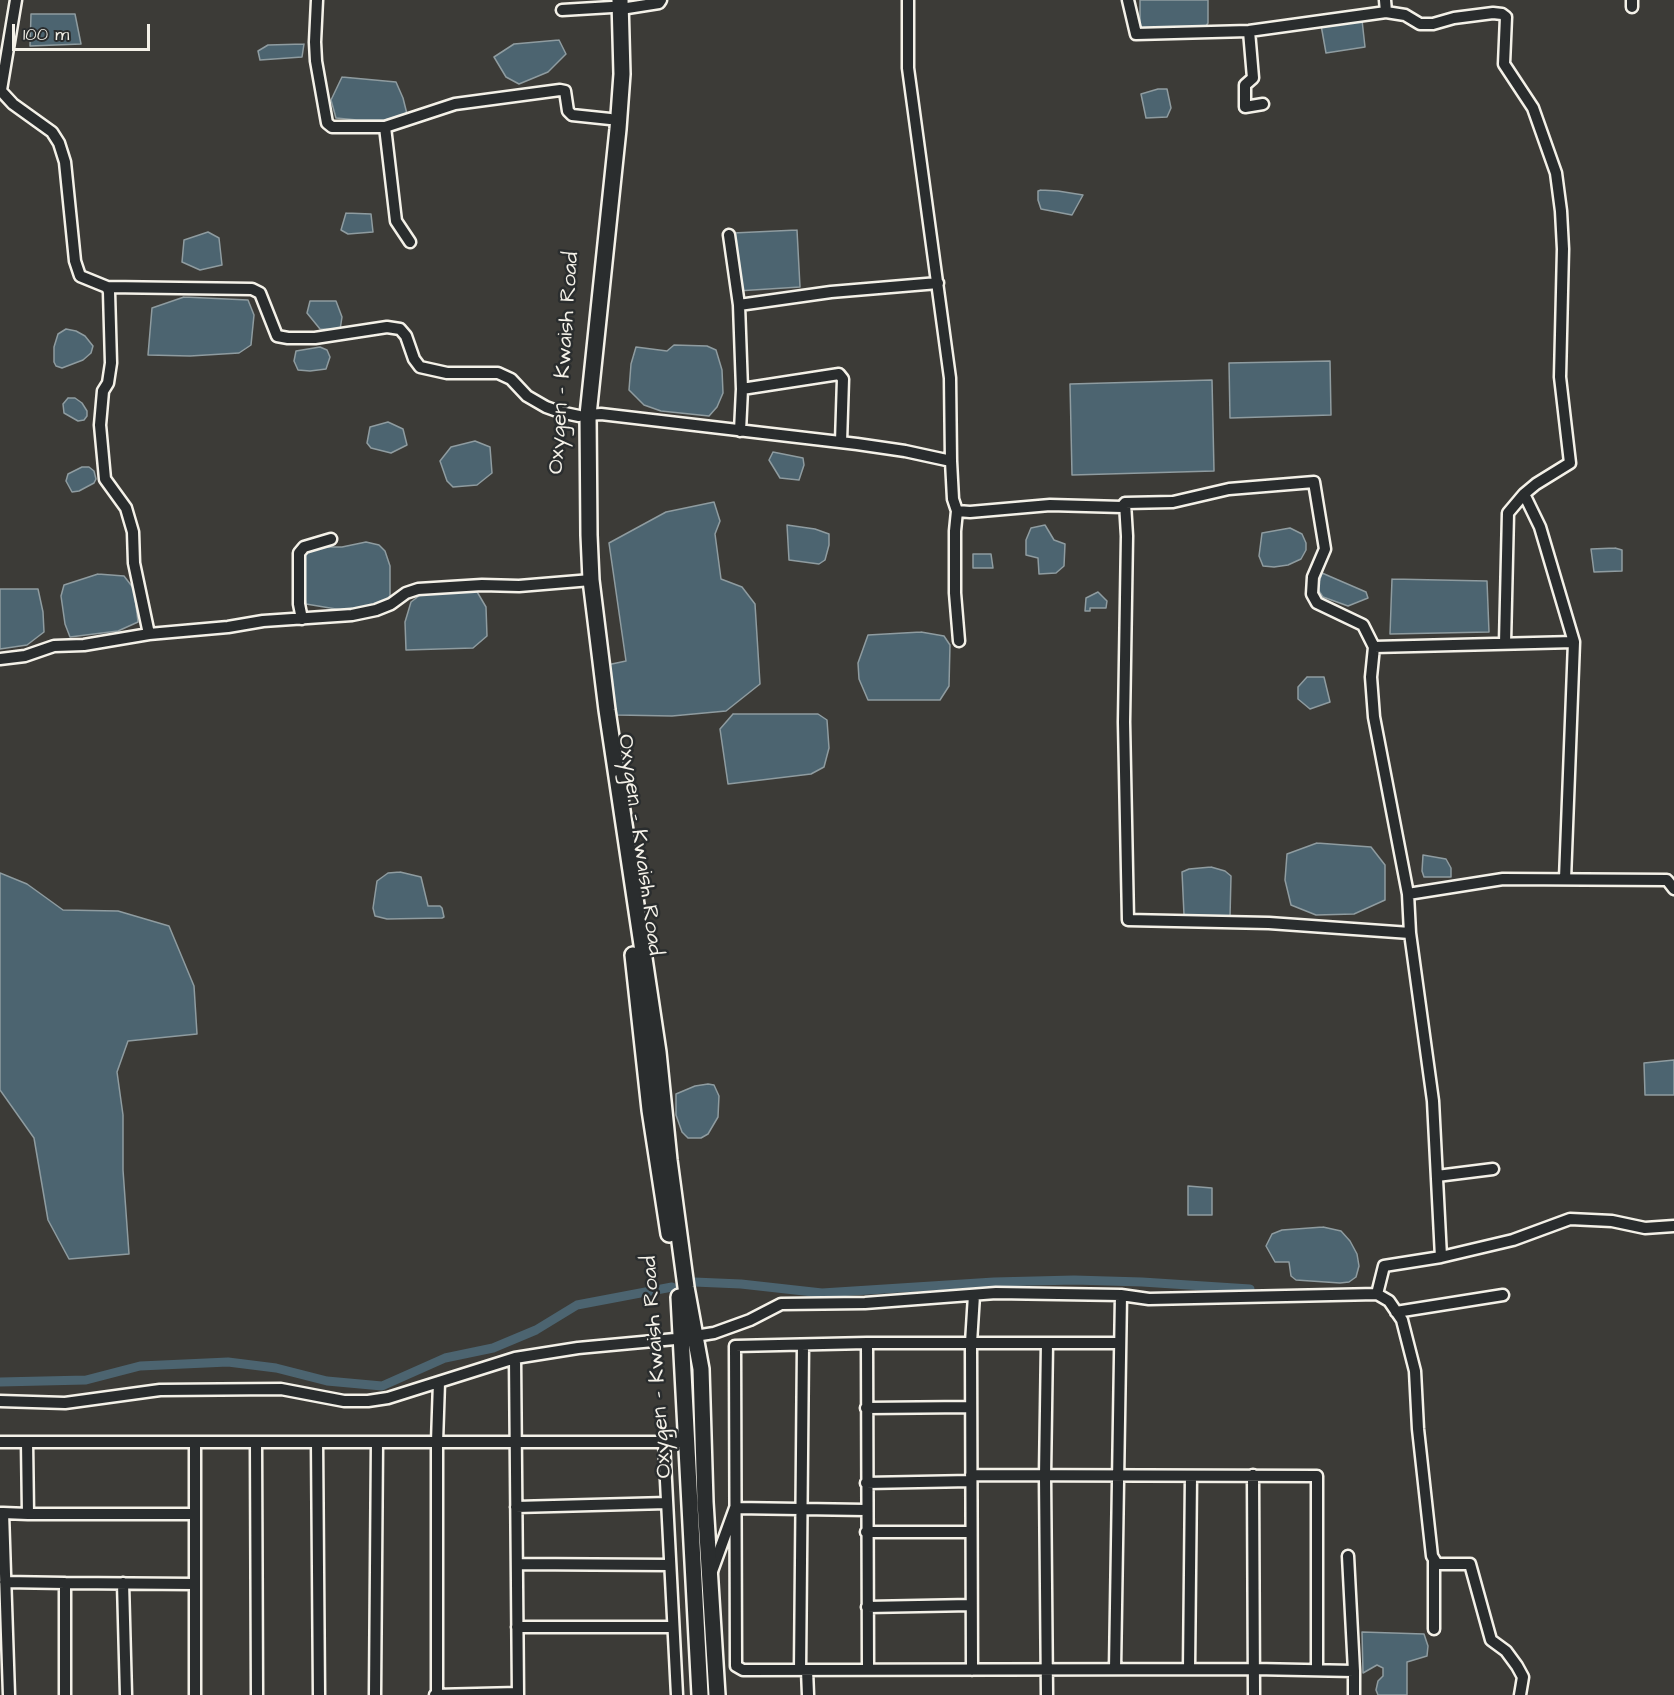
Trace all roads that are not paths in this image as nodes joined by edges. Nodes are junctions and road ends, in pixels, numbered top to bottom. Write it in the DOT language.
graph roads {
  1 [pos="16,0"];
  2 [pos="317,0"];
  3 [pos="673,0"];
  4 [pos="908,0"];
  5 [pos="1128,0"];
  6 [pos="1385,0"];
  7 [pos="660,2"];
  8 [pos="616,4"];
  9 [pos="562,10"];
  10 [pos="1386,12"];
  11 [pos="1249,31"];
  12 [pos="0,90"];
  13 [pos="1263,104"];
  14 [pos="610,118"];
  15 [pos="385,127"];
  16 [pos="729,235"];
  17 [pos="410,242"];
  18 [pos="938,283"];
  19 [pos="107,287"];
  20 [pos="739,305"];
  21 [pos="742,389"];
  22 [pos="583,416"];
  23 [pos="740,431"];
  24 [pos="841,442"];
  25 [pos="951,461"];
  26 [pos="1524,494"];
  27 [pos="1125,503"];
  28 [pos="957,511"];
  29 [pos="331,539"];
  30 [pos="586,580"];
  31 [pos="302,619"];
  32 [pos="149,634"];
  33 [pos="959,641"];
  34 [pos="1574,642"];
  35 [pos="1505,644"];
  36 [pos="1374,647"];
  37 [pos="0,658"];
  38 [pos="1565,879"];
  39 [pos="1674,889"];
  40 [pos="1408,894"];
  41 [pos="1410,933"];
  42 [pos="1493,1169"];
  43 [pos="1437,1176"];
  44 [pos="1674,1226"];
  45 [pos="1441,1257"];
  46 [pos="1377,1294"];
  47 [pos="974,1295"];
  48 [pos="1121,1295"];
  49 [pos="1503,1295"];
  50 [pos="1396,1312"];
  51 [pos="688,1337"];
  52 [pos="867,1343"];
  53 [pos="971,1343"];
  54 [pos="1047,1343"];
  55 [pos="1119,1343"];
  56 [pos="803,1345"];
  57 [pos="514,1358"];
  58 [pos="439,1382"];
  59 [pos="0,1401"];
  60 [pos="971,1407"];
  61 [pos="866,1408"];
  62 [pos="0,1442"];
  63 [pos="27,1442"];
  64 [pos="195,1442"];
  65 [pos="256,1442"];
  66 [pos="317,1442"];
  67 [pos="377,1442"];
  68 [pos="437,1442"];
  69 [pos="516,1442"];
  70 [pos="664,1442"];
  71 [pos="687,1442"];
  72 [pos="1045,1476"];
  73 [pos="1191,1476"];
  74 [pos="1253,1476"];
  75 [pos="1119,1477"];
  76 [pos="971,1478"];
  77 [pos="866,1483"];
  78 [pos="667,1503"];
  79 [pos="516,1507"];
  80 [pos="735,1508"];
  81 [pos="801,1509"];
  82 [pos="866,1510"];
  83 [pos="1,1513"];
  84 [pos="28,1514"];
  85 [pos="195,1514"];
  86 [pos="866,1532"];
  87 [pos="971,1532"];
  88 [pos="1348,1556"];
  89 [pos="1434,1561"];
  90 [pos="517,1564"];
  91 [pos="670,1566"];
  92 [pos="710,1577"];
  93 [pos="5,1582"];
  94 [pos="65,1583"];
  95 [pos="123,1583"];
  96 [pos="195,1584"];
  97 [pos="972,1605"];
  98 [pos="867,1607"];
  99 [pos="518,1627"];
  100 [pos="674,1627"];
  101 [pos="1434,1629"];
  102 [pos="1115,1669"];
  103 [pos="1189,1669"];
  104 [pos="1254,1669"];
  105 [pos="804,1670"];
  106 [pos="868,1670"];
  107 [pos="972,1670"];
  108 [pos="1046,1670"];
  109 [pos="1317,1670"];
  110 [pos="1354,1671"];
  111 [pos="518,1694"];
  112 [pos="9,1695"];
  113 [pos="65,1695"];
  114 [pos="126,1695"];
  115 [pos="195,1695"];
  116 [pos="257,1695"];
  117 [pos="319,1695"];
  118 [pos="375,1695"];
  119 [pos="436,1695"];
  120 [pos="677,1695"];
  121 [pos="700,1695"];
  122 [pos="717,1695"];
  123 [pos="808,1695"];
  124 [pos="1047,1695"];
  125 [pos="1254,1695"];
  126 [pos="1354,1695"];
  127 [pos="1520,1695"];
  1 -- 12 [label="street"];
  2 -- 15 [label="street"];
  3 -- 7 [label="street"];
  4 -- 18 [label="street"];
  5 -- 11 [label="street"];
  6 -- 10 [label="street"];
  7 -- 8 [label="street"];
  8 -- 9 [label="street"];
  8 -- 14 [label="main road, Oxygen - Kwaish Road"];
  8 -- 22 [label="main road, Oxygen - Kwaish Road"];
  10 -- 11 [label="street"];
  10 -- 26 [label="street"];
  11 -- 13 [label="street"];
  12 -- 19 [label="street"];
  14 -- 15 [label="street"];
  14 -- 22 [label="main road, Oxygen - Kwaish Road"];
  15 -- 17 [label="street"];
  16 -- 20 [label="street"];
  18 -- 20 [label="street"];
  18 -- 25 [label="street"];
  19 -- 22 [label="street"];
  19 -- 32 [label="street"];
  20 -- 21 [label="street"];
  21 -- 23 [label="street"];
  21 -- 24 [label="street"];
  22 -- 23 [label="street"];
  22 -- 30 [label="main road, Oxygen - Kwaish Road"];
  23 -- 24 [label="street"];
  24 -- 25 [label="street"];
  25 -- 28 [label="street"];
  26 -- 34 [label="street"];
  26 -- 35 [label="street"];
  27 -- 28 [label="street"];
  27 -- 36 [label="street"];
  27 -- 41 [label="street"];
  28 -- 33 [label="street"];
  29 -- 31 [label="street"];
  30 -- 31 [label="street"];
  30 -- 51 [label="main road, Oxygen - Kwaish Road"];
  30 -- 51 [label="main road, Oxygen - Kwaish Road"];
  31 -- 32 [label="street"];
  32 -- 37 [label="street"];
  34 -- 35 [label="street"];
  34 -- 38 [label="street"];
  35 -- 36 [label="street"];
  36 -- 40 [label="street"];
  38 -- 39 [label="street"];
  38 -- 40 [label="street"];
  40 -- 41 [label="street"];
  41 -- 43 [label="street"];
  42 -- 43 [label="street"];
  43 -- 45 [label="street"];
  44 -- 45 [label="street"];
  45 -- 46 [label="street"];
  46 -- 48 [label="street"];
  46 -- 50 [label="street"];
  47 -- 48 [label="street"];
  47 -- 51 [label="street"];
  47 -- 53 [label="street"];
  48 -- 55 [label="street"];
  49 -- 50 [label="street"];
  50 -- 89 [label="street"];
  51 -- 57 [label="street"];
  51 -- 71 [label="main road, Oxygen - Kwaish Road"];
  51 -- 92 [label="main road, Oxygen - Kwaish Road"];
  52 -- 53 [label="street"];
  52 -- 56 [label="street"];
  52 -- 61 [label="street"];
  53 -- 54 [label="street"];
  53 -- 60 [label="street"];
  54 -- 55 [label="street"];
  54 -- 72 [label="street"];
  55 -- 75 [label="street"];
  56 -- 80 [label="street"];
  56 -- 81 [label="street"];
  57 -- 58 [label="street"];
  57 -- 69 [label="street"];
  58 -- 59 [label="street"];
  58 -- 68 [label="street"];
  60 -- 61 [label="street"];
  60 -- 76 [label="street"];
  61 -- 77 [label="street"];
  62 -- 63 [label="street"];
  63 -- 64 [label="street"];
  63 -- 84 [label="street"];
  64 -- 65 [label="street"];
  64 -- 85 [label="street"];
  65 -- 66 [label="street"];
  65 -- 116 [label="street"];
  66 -- 67 [label="street"];
  66 -- 117 [label="street"];
  67 -- 68 [label="street"];
  67 -- 118 [label="street"];
  68 -- 69 [label="street"];
  68 -- 119 [label="street"];
  69 -- 70 [label="street"];
  69 -- 79 [label="street"];
  70 -- 71 [label="street"];
  70 -- 78 [label="street"];
  71 -- 121 [label="main road, Oxygen - Kwaish Road"];
  72 -- 75 [label="street"];
  72 -- 76 [label="street"];
  72 -- 108 [label="street"];
  73 -- 74 [label="street"];
  73 -- 75 [label="street"];
  73 -- 103 [label="street"];
  74 -- 104 [label="street"];
  74 -- 109 [label="street"];
  75 -- 102 [label="street"];
  76 -- 77 [label="street"];
  76 -- 87 [label="street"];
  77 -- 82 [label="street"];
  78 -- 79 [label="street"];
  78 -- 91 [label="street"];
  79 -- 90 [label="street"];
  80 -- 81 [label="street"];
  80 -- 92 [label="street"];
  80 -- 105 [label="street"];
  81 -- 82 [label="street"];
  81 -- 105 [label="street"];
  82 -- 86 [label="street"];
  83 -- 84 [label="street"];
  83 -- 93 [label="street"];
  84 -- 85 [label="street"];
  85 -- 96 [label="street"];
  86 -- 87 [label="street"];
  86 -- 98 [label="street"];
  87 -- 97 [label="street"];
  88 -- 110 [label="street"];
  89 -- 101 [label="street"];
  89 -- 127 [label="street"];
  90 -- 91 [label="street"];
  90 -- 99 [label="street"];
  91 -- 100 [label="street"];
  92 -- 122 [label="main road, Oxygen - Kwaish Road"];
  93 -- 94 [label="street"];
  93 -- 112 [label="street"];
  94 -- 95 [label="street"];
  94 -- 113 [label="street"];
  95 -- 96 [label="street"];
  95 -- 114 [label="street"];
  96 -- 115 [label="street"];
  97 -- 98 [label="street"];
  97 -- 107 [label="street"];
  98 -- 106 [label="street"];
  99 -- 100 [label="street"];
  99 -- 111 [label="street"];
  100 -- 120 [label="street"];
  102 -- 103 [label="street"];
  102 -- 108 [label="street"];
  103 -- 104 [label="street"];
  104 -- 109 [label="street"];
  104 -- 125 [label="street"];
  105 -- 106 [label="street"];
  105 -- 123 [label="street"];
  106 -- 107 [label="street"];
  107 -- 108 [label="street"];
  108 -- 124 [label="street"];
  109 -- 110 [label="street"];
  110 -- 126 [label="street"];
  111 -- 119 [label="street"];
}
